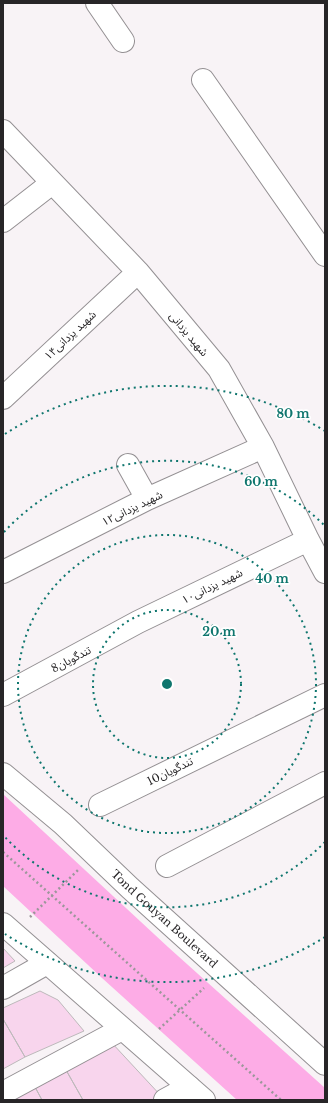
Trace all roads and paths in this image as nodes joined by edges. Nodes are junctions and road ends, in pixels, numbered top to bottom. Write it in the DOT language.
graph roads {
  1 [pos="98,3"];
  2 [pos="123,41"];
  3 [pos="203,80"];
  4 [pos="3,132"];
  5 [pos="52,183"];
  6 [pos="3,221"];
  7 [pos="325,255"];
  8 [pos="138,272"];
  9 [pos="3,398"];
  10 [pos="263,447"];
  11 [pos="128,464"];
  12 [pos="147,499"];
  13 [pos="308,540"];
  14 [pos="3,572"];
  15 [pos="325,572"];
  16 [pos="138,622"];
  17 [pos="3,695"];
  18 [pos="325,695"];
  19 [pos="3,774"];
  20 [pos="325,783"];
  21 [pos="100,805"];
  22 [pos="3,852"];
  23 [pos="94,854"];
  24 [pos="167,866"];
  25 [pos="52,896"];
  26 [pos="8,929"];
  27 [pos="47,963"];
  28 [pos="222,971"];
  29 [pos="3,988"];
  30 [pos="180,1010"];
  31 [pos="122,1029"];
  32 [pos="141,1046"];
  33 [pos="325,1064"];
  34 [pos="3,1093"];
  35 [pos="196,1094"];
  36 [pos="165,1100"];
  37 [pos="281,1100"];
  1 -- 2 [label="street"];
  3 -- 7 [label="street"];
  4 -- 5 [label="street, شهید یزدانی"];
  5 -- 6 [label="street"];
  5 -- 8 [label="street, شهید یزدانی"];
  8 -- 9 [label="street, شهید یزدانی۱۴"];
  8 -- 10 [label="street, شهید یزدانی"];
  10 -- 12 [label="street, شهید یزدانی۱۲"];
  10 -- 13 [label="street, شهید یزدانی"];
  11 -- 12 [label="street"];
  12 -- 14 [label="street, شهید یزدانی۱۲"];
  13 -- 15 [label="street, شهید یزدانی"];
  13 -- 16 [label="street, شهید یزدانی۱۰"];
  16 -- 17 [label="street, 8تندگویان"];
  18 -- 21 [label="street, 10تندگویان"];
  19 -- 23 [label="street, Tond Gouyan Boulevard"];
  20 -- 24 [label="street"];
  22 -- 25 [label="path"];
  23 -- 25 [label="path"];
  23 -- 28 [label="street, Tond Gouyan Boulevard"];
  25 -- 26 [label="path"];
  25 -- 30 [label="path"];
  26 -- 27 [label="street"];
  27 -- 29 [label="street"];
  27 -- 31 [label="street"];
  28 -- 30 [label="path"];
  28 -- 33 [label="street, Tond Gouyan Boulevard"];
  30 -- 32 [label="path"];
  30 -- 37 [label="path"];
  31 -- 32 [label="street"];
  31 -- 34 [label="street"];
  32 -- 35 [label="street"];
  35 -- 36 [label="street"];
}
